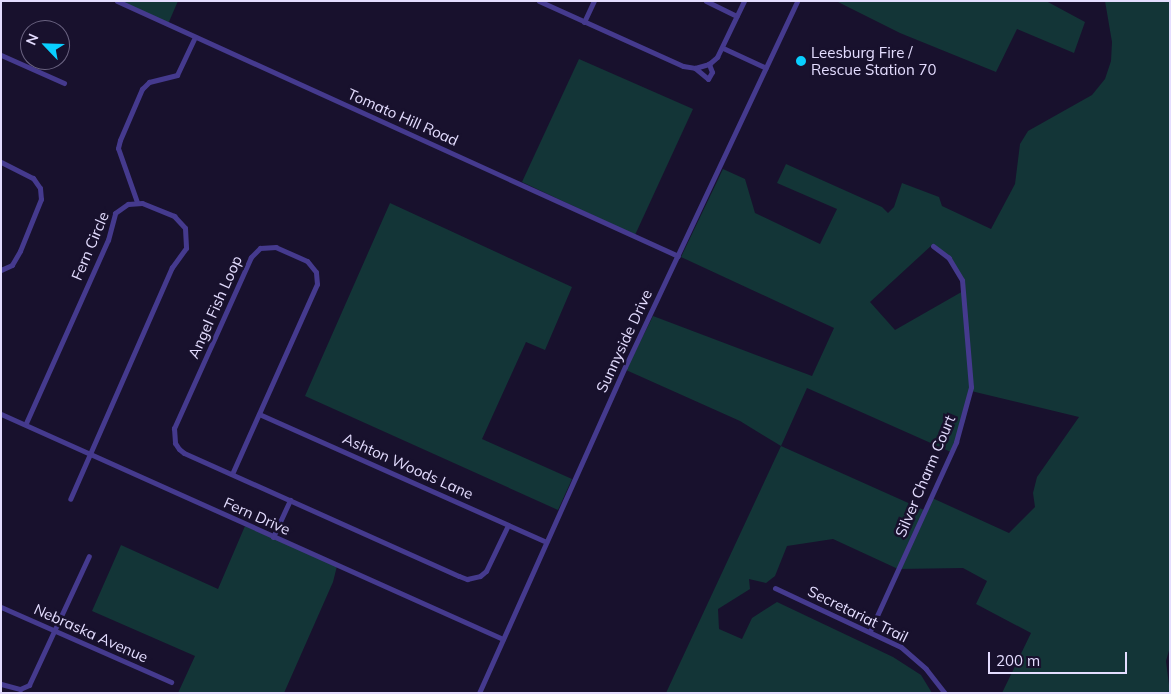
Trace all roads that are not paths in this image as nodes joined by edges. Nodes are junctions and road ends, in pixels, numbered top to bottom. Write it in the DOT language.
graph roads {
  1 [pos="117,1"];
  2 [pos="539,1"];
  3 [pos="594,1"];
  4 [pos="706,1"];
  5 [pos="744,1"];
  6 [pos="797,1"];
  7 [pos="738,16"];
  8 [pos="584,22"];
  9 [pos="195,37"];
  10 [pos="723,48"];
  11 [pos="1,55"];
  12 [pos="709,64"];
  13 [pos="695,68"];
  14 [pos="766,68"];
  15 [pos="64,83"];
  16 [pos="1,162"];
  17 [pos="137,202"];
  18 [pos="933,246"];
  19 [pos="678,256"];
  20 [pos="1,270"];
  21 [pos="1,414"];
  22 [pos="259,414"];
  23 [pos="26,423"];
  24 [pos="89,453"];
  25 [pos="232,474"];
  26 [pos="70,499"];
  27 [pos="290,500"];
  28 [pos="508,525"];
  29 [pos="273,537"];
  30 [pos="546,542"];
  31 [pos="89,556"];
  32 [pos="775,588"];
  33 [pos="1,607"];
  34 [pos="55,631"];
  35 [pos="870,631"];
  36 [pos="503,639"];
  37 [pos="171,682"];
  38 [pos="1,684"];
  39 [pos="479,693"];
  40 [pos="944,693"];
  1 -- 9 [label="street, Tomato Hill Road"];
  2 -- 8 [label="street"];
  3 -- 8 [label="street"];
  4 -- 7 [label="street"];
  5 -- 7 [label="street"];
  6 -- 14 [label="street, Sunnyside Drive"];
  7 -- 10 [label="street"];
  8 -- 13 [label="street"];
  9 -- 17 [label="street"];
  9 -- 19 [label="street, Tomato Hill Road"];
  10 -- 12 [label="street"];
  10 -- 14 [label="street"];
  11 -- 15 [label="street"];
  12 -- 13 [label="street"];
  12 -- 13 [label="street"];
  14 -- 19 [label="street, Sunnyside Drive"];
  16 -- 20 [label="street"];
  17 -- 23 [label="street, Fern Circle"];
  17 -- 24 [label="street"];
  18 -- 35 [label="street, Silver Charm Court"];
  19 -- 30 [label="street, Sunnyside Drive"];
  21 -- 23 [label="street, Fern Drive"];
  22 -- 25 [label="street, Angel Fish Loop"];
  22 -- 25 [label="street, Angel Fish Loop"];
  22 -- 28 [label="street, Ashton Woods Lane"];
  23 -- 24 [label="street, Fern Drive"];
  24 -- 26 [label="street"];
  24 -- 29 [label="street, Fern Drive"];
  25 -- 27 [label="street, Angel Fish Loop"];
  27 -- 28 [label="street, Angel Fish Loop"];
  27 -- 29 [label="street"];
  28 -- 30 [label="street, Ashton Woods Lane"];
  29 -- 36 [label="street, Fern Drive"];
  30 -- 36 [label="street, Sunnyside Drive"];
  31 -- 34 [label="street"];
  32 -- 35 [label="street, Secretariat Trail"];
  33 -- 34 [label="street, Nebraska Avenue"];
  34 -- 37 [label="street, Nebraska Avenue"];
  34 -- 38 [label="street"];
  35 -- 40 [label="street, Secretariat Trail"];
  36 -- 39 [label="street, Sunnyside Drive"];
}
